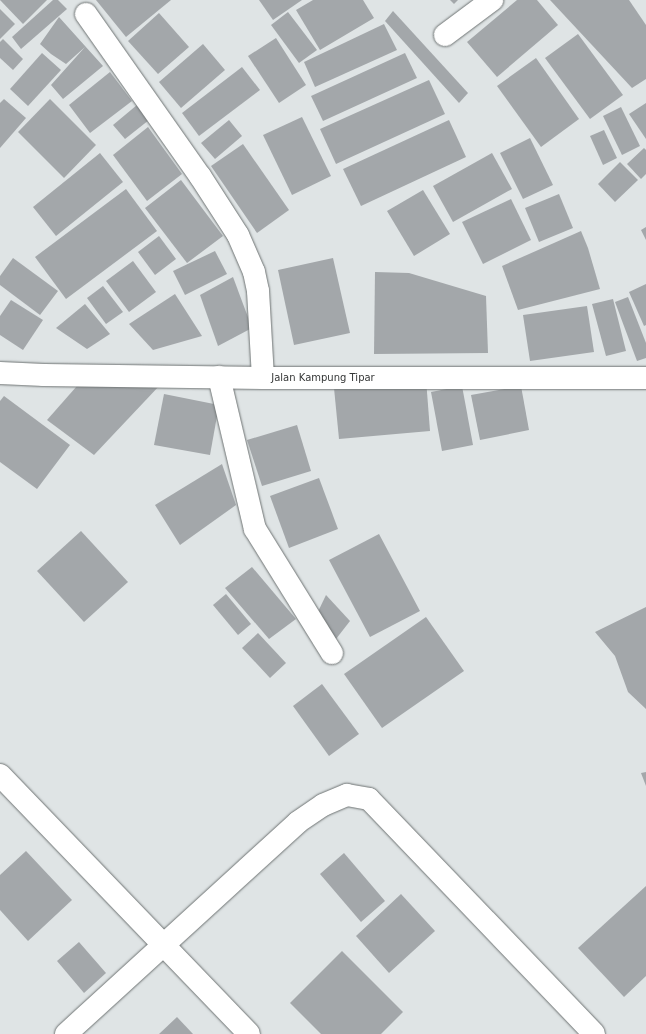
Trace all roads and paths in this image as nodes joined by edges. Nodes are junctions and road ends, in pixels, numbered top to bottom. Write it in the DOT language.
graph roads {
  1 [pos="492,0"];
  2 [pos="86,14"];
  3 [pos="445,35"];
  4 [pos="0,372"];
  5 [pos="219,377"];
  6 [pos="263,378"];
  7 [pos="646,378"];
  8 [pos="332,653"];
  9 [pos="0,775"];
  10 [pos="163,946"];
  11 [pos="66,1034"];
  12 [pos="249,1034"];
  13 [pos="594,1034"];
  1 -- 3 [label="street"];
  2 -- 6 [label="street"];
  4 -- 5 [label="street, Jalan Kampung Tipar"];
  5 -- 6 [label="street, Jalan Kampung Tipar"];
  5 -- 8 [label="street"];
  6 -- 7 [label="street, Jalan Kampung Tipar"];
  9 -- 10 [label="street"];
  10 -- 11 [label="street"];
  10 -- 12 [label="street"];
  10 -- 13 [label="street"];
}
